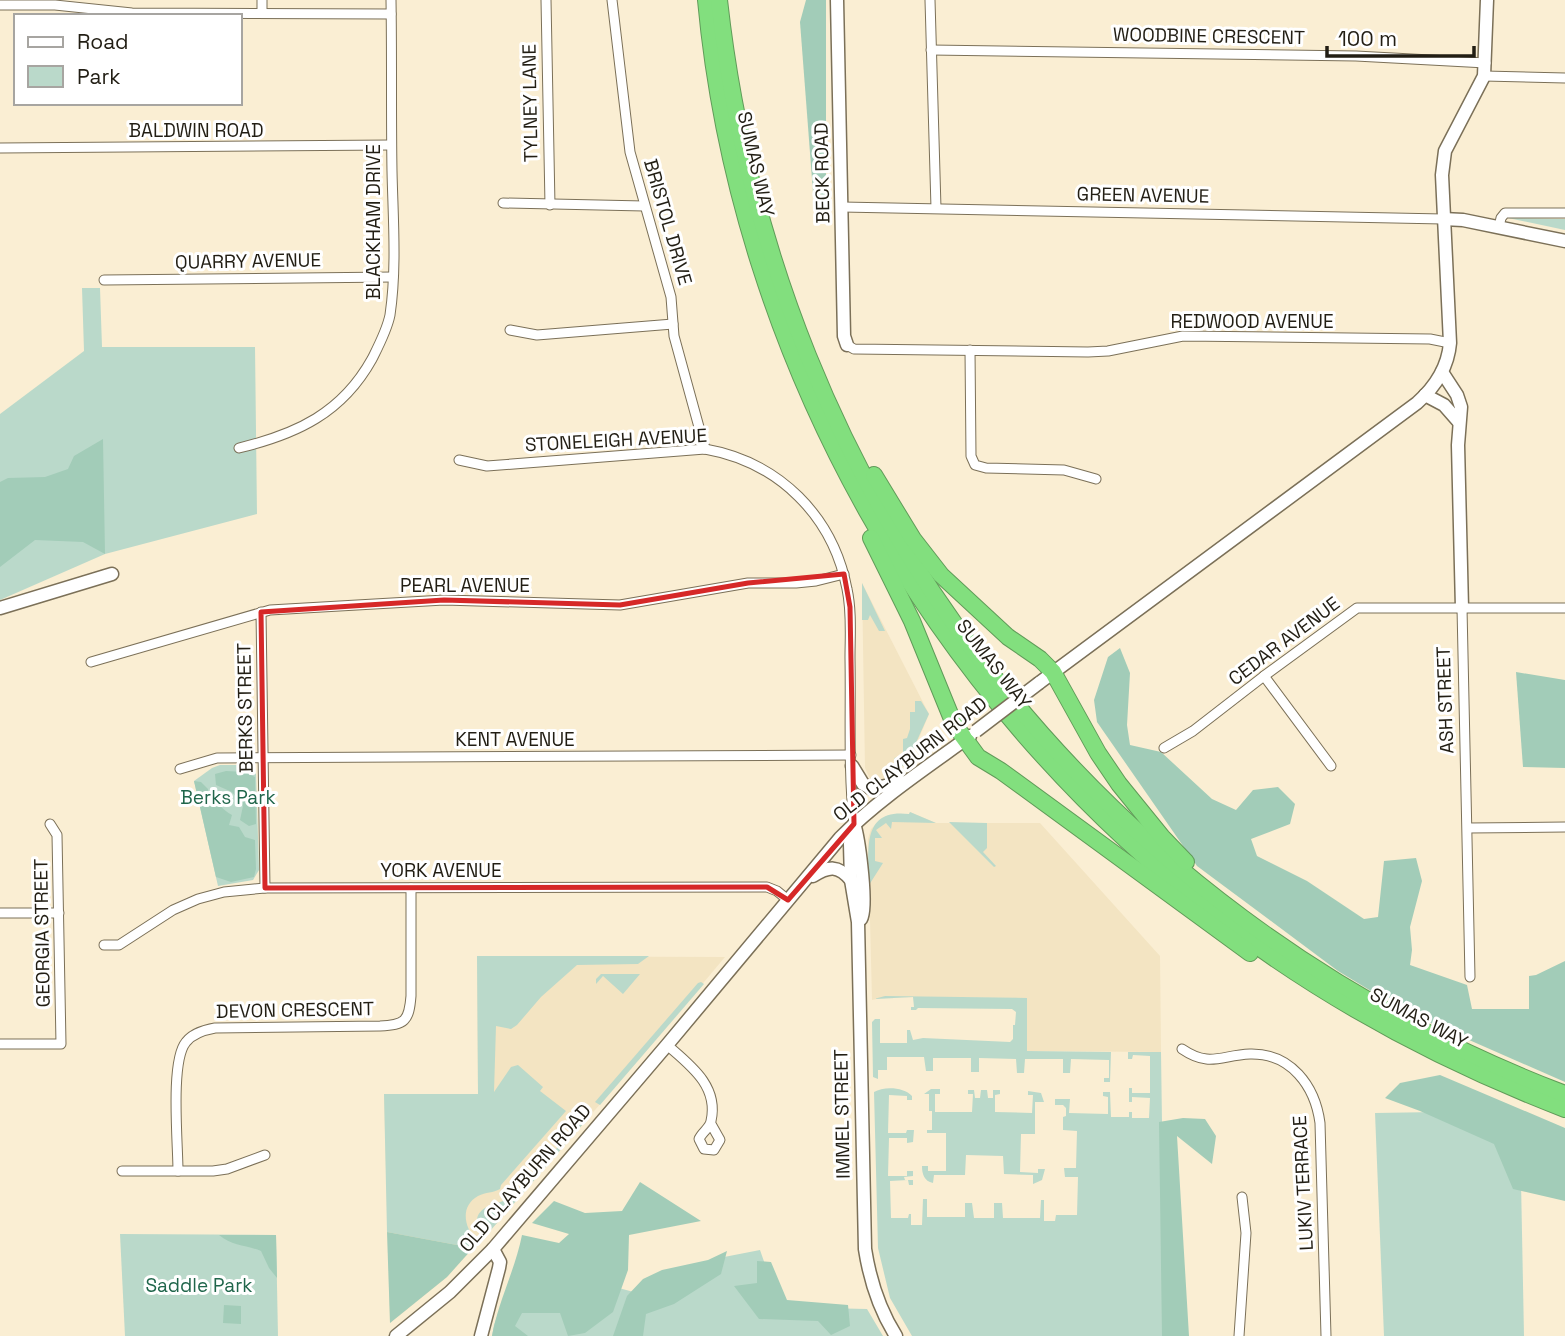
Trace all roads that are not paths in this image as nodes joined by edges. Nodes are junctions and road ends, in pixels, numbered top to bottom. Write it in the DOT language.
graph roads {
  1 [pos="131,0"];
  2 [pos="262,0"];
  3 [pos="391,0"];
  4 [pos="546,0"];
  5 [pos="612,0"];
  6 [pos="706,0"];
  7 [pos="719,0"];
  8 [pos="837,0"];
  9 [pos="930,0"];
  10 [pos="1487,0"];
  11 [pos="0,5"];
  12 [pos="132,13"];
  13 [pos="262,13"];
  14 [pos="391,14"];
  15 [pos="932,50"];
  16 [pos="1485,70"];
  17 [pos="1565,78"];
  18 [pos="391,145"];
  19 [pos="0,148"];
  20 [pos="503,204"];
  21 [pos="550,205"];
  22 [pos="644,206"];
  23 [pos="842,207"];
  24 [pos="936,208"];
  25 [pos="1565,214"];
  26 [pos="1443,219"];
  27 [pos="1499,227"];
  28 [pos="1565,241"];
  29 [pos="768,245"];
  30 [pos="393,278"];
  31 [pos="104,280"];
  32 [pos="673,324"];
  33 [pos="780,324"];
  34 [pos="510,330"];
  35 [pos="1450,343"];
  36 [pos="847,345"];
  37 [pos="970,349"];
  38 [pos="1438,377"];
  39 [pos="1425,395"];
  40 [pos="1458,421"];
  41 [pos="239,448"];
  42 [pos="705,449"];
  43 [pos="459,460"];
  44 [pos="1096,479"];
  45 [pos="112,574"];
  46 [pos="844,574"];
  47 [pos="0,608"];
  48 [pos="1462,608"];
  49 [pos="1565,608"];
  50 [pos="261,612"];
  51 [pos="91,662"];
  52 [pos="1054,672"];
  53 [pos="1264,676"];
  54 [pos="970,735"];
  55 [pos="1164,748"];
  56 [pos="264,758"];
  57 [pos="852,760"];
  58 [pos="1331,766"];
  59 [pos="180,769"];
  60 [pos="909,780"];
  61 [pos="50,824"];
  62 [pos="854,824"];
  63 [pos="1565,827"];
  64 [pos="1468,828"];
  65 [pos="851,880"];
  66 [pos="801,884"];
  67 [pos="411,887"];
  68 [pos="265,888"];
  69 [pos="788,900"];
  70 [pos="0,913"];
  71 [pos="59,913"];
  72 [pos="858,922"];
  73 [pos="104,945"];
  74 [pos="1329,978"];
  75 [pos="1470,978"];
  76 [pos="0,1044"];
  77 [pos="667,1045"];
  78 [pos="1182,1049"];
  79 [pos="1426,1049"];
  80 [pos="1565,1094"];
  81 [pos="1565,1109"];
  82 [pos="711,1124"];
  83 [pos="265,1155"];
  84 [pos="122,1171"];
  85 [pos="178,1171"];
  86 [pos="1242,1197"];
  87 [pos="493,1249"];
  88 [pos="396,1336"];
  89 [pos="481,1336"];
  90 [pos="896,1336"];
  91 [pos="1238,1336"];
  92 [pos="1326,1336"];
  1 -- 12 [label="street"];
  2 -- 13 [label="street"];
  3 -- 14 [label="street, BLACKHAM DRIVE"];
  4 -- 21 [label="street, TYLNEY LANE"];
  5 -- 22 [label="street, BRISTOL DRIVE"];
  6 -- 33 [label="highway, SUMAS WAY"];
  7 -- 29 [label="highway, SUMAS WAY"];
  8 -- 23 [label="main road, BECK ROAD"];
  9 -- 15 [label="street"];
  10 -- 16 [label="main road"];
  11 -- 12 [label="street"];
  12 -- 13 [label="street"];
  13 -- 14 [label="street"];
  14 -- 18 [label="street, BLACKHAM DRIVE"];
  15 -- 16 [label="street, WOODBINE CRESCENT"];
  15 -- 24 [label="street"];
  16 -- 17 [label="street, WOODBINE CRESCENT"];
  16 -- 26 [label="main road"];
  18 -- 19 [label="street, BALDWIN ROAD"];
  18 -- 30 [label="street, BLACKHAM DRIVE"];
  20 -- 21 [label="street"];
  21 -- 22 [label="street"];
  22 -- 32 [label="street, BRISTOL DRIVE"];
  23 -- 24 [label="street, GREEN AVENUE"];
  23 -- 36 [label="main road, BECK ROAD"];
  24 -- 26 [label="street, GREEN AVENUE"];
  25 -- 27 [label="street"];
  26 -- 27 [label="main road"];
  26 -- 35 [label="main road"];
  27 -- 28 [label="main road"];
  29 -- 52 [label="highway"];
  29 -- 74 [label="highway, SUMAS WAY"];
  30 -- 31 [label="street, QUARRY AVENUE"];
  30 -- 41 [label="street, BLACKHAM DRIVE"];
  32 -- 34 [label="street"];
  32 -- 42 [label="street, BRISTOL DRIVE"];
  33 -- 54 [label="highway"];
  33 -- 79 [label="highway, SUMAS WAY"];
  35 -- 37 [label="street, REDWOOD AVENUE"];
  35 -- 38 [label="main road"];
  36 -- 37 [label="street, REDWOOD AVENUE"];
  37 -- 44 [label="street"];
  38 -- 39 [label="main road, OLD CLAYBURN ROAD"];
  38 -- 40 [label="main road, ASH STREET"];
  39 -- 40 [label="main road"];
  39 -- 52 [label="main road, OLD CLAYBURN ROAD"];
  40 -- 48 [label="main road, ASH STREET"];
  42 -- 43 [label="street, STONELEIGH AVENUE"];
  42 -- 46 [label="street, STONELEIGH AVENUE"];
  45 -- 47 [label="main road"];
  46 -- 50 [label="street, PEARL AVENUE"];
  46 -- 57 [label="street, IMMEL STREET"];
  48 -- 49 [label="street, CEDAR AVENUE"];
  48 -- 53 [label="street, CEDAR AVENUE"];
  48 -- 64 [label="street, ASH STREET"];
  50 -- 51 [label="street, PEARL AVENUE"];
  50 -- 56 [label="street, BERKS STREET"];
  52 -- 54 [label="main road, OLD CLAYBURN ROAD, bridge"];
  52 -- 74 [label="highway"];
  53 -- 55 [label="street, CEDAR AVENUE"];
  53 -- 58 [label="street"];
  54 -- 60 [label="main road, OLD CLAYBURN ROAD"];
  54 -- 79 [label="highway"];
  56 -- 57 [label="street, KENT AVENUE"];
  56 -- 59 [label="street, KENT AVENUE"];
  56 -- 68 [label="street, BERKS STREET"];
  57 -- 60 [label="main road"];
  57 -- 62 [label="street, IMMEL STREET"];
  60 -- 62 [label="main road, OLD CLAYBURN ROAD"];
  61 -- 71 [label="street, GEORGIA STREET"];
  62 -- 65 [label="main road, IMMEL STREET"];
  62 -- 66 [label="main road, OLD CLAYBURN ROAD"];
  62 -- 72 [label="main road, IMMEL STREET"];
  63 -- 64 [label="street"];
  64 -- 75 [label="street, ASH STREET"];
  65 -- 66 [label="main road"];
  65 -- 72 [label="main road, IMMEL STREET"];
  66 -- 69 [label="main road, OLD CLAYBURN ROAD"];
  67 -- 68 [label="street, YORK AVENUE"];
  67 -- 69 [label="street, YORK AVENUE"];
  67 -- 85 [label="street, DEVON CRESCENT"];
  68 -- 73 [label="street, YORK AVENUE"];
  69 -- 77 [label="main road, OLD CLAYBURN ROAD"];
  70 -- 71 [label="street"];
  71 -- 76 [label="street, GEORGIA STREET"];
  72 -- 90 [label="main road, IMMEL STREET"];
  74 -- 80 [label="highway, SUMAS WAY"];
  77 -- 82 [label="street"];
  77 -- 87 [label="main road, OLD CLAYBURN ROAD"];
  78 -- 92 [label="street, LUKIV TERRACE"];
  79 -- 81 [label="highway, SUMAS WAY"];
  83 -- 85 [label="street"];
  84 -- 85 [label="street"];
  86 -- 91 [label="street"];
  87 -- 88 [label="main road, OLD CLAYBURN ROAD"];
  87 -- 89 [label="main road"];
}
